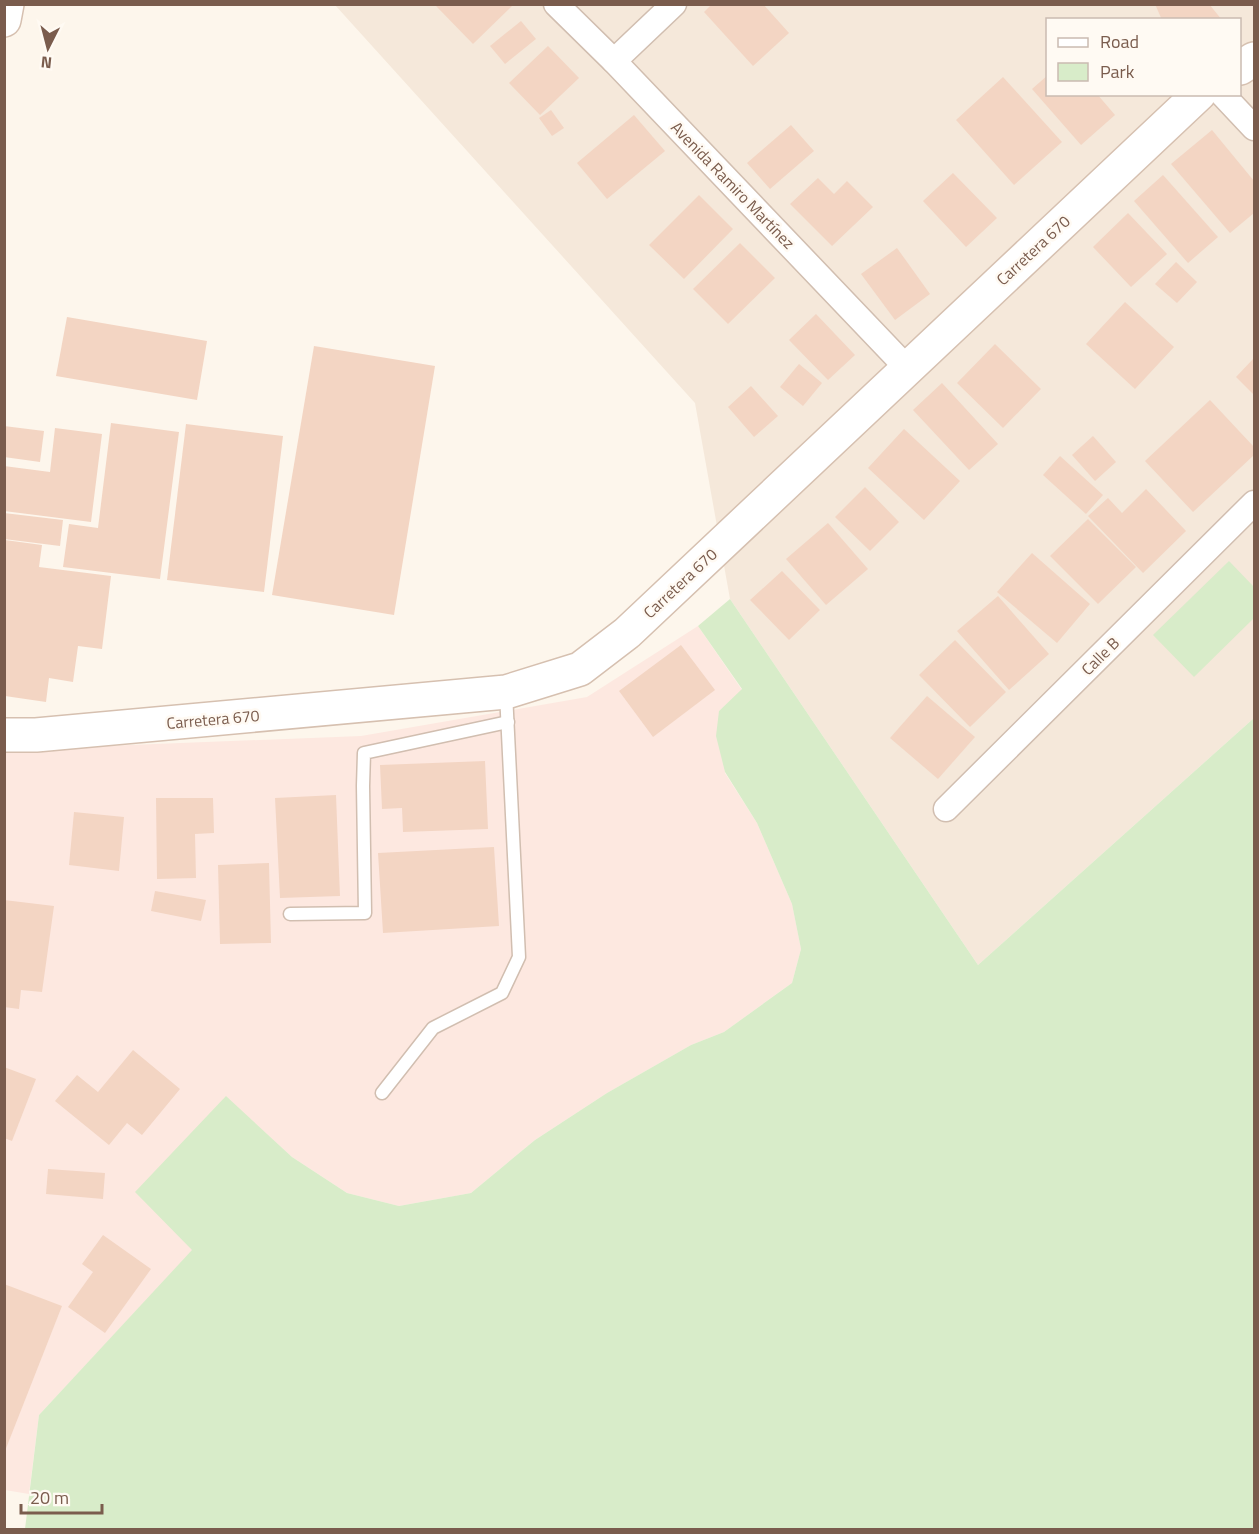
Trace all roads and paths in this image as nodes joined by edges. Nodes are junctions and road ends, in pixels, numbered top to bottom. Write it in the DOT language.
graph roads {
  1 [pos="7,4"];
  2 [pos="555,4"];
  3 [pos="674,4"];
  4 [pos="4,20"];
  5 [pos="1254,59"];
  6 [pos="614,61"];
  7 [pos="1241,67"];
  8 [pos="1197,96"];
  9 [pos="1224,96"];
  10 [pos="1254,128"];
  11 [pos="907,368"];
  12 [pos="1254,503"];
  13 [pos="507,707"];
  14 [pos="4,735"];
  15 [pos="946,809"];
  16 [pos="290,914"];
  17 [pos="382,1093"];
  1 -- 4 [label="street"];
  2 -- 6 [label="street, Avenida Ramiro Martínez"];
  3 -- 6 [label="street"];
  5 -- 7 [label="street"];
  6 -- 11 [label="street, Avenida Ramiro Martínez"];
  8 -- 11 [label="street, Carretera 670"];
  9 -- 10 [label="street"];
  11 -- 13 [label="street, Carretera 670"];
  12 -- 15 [label="street, Calle B"];
  13 -- 14 [label="street, Carretera 670"];
  13 -- 16 [label="lane"];
  13 -- 17 [label="lane"];
}
